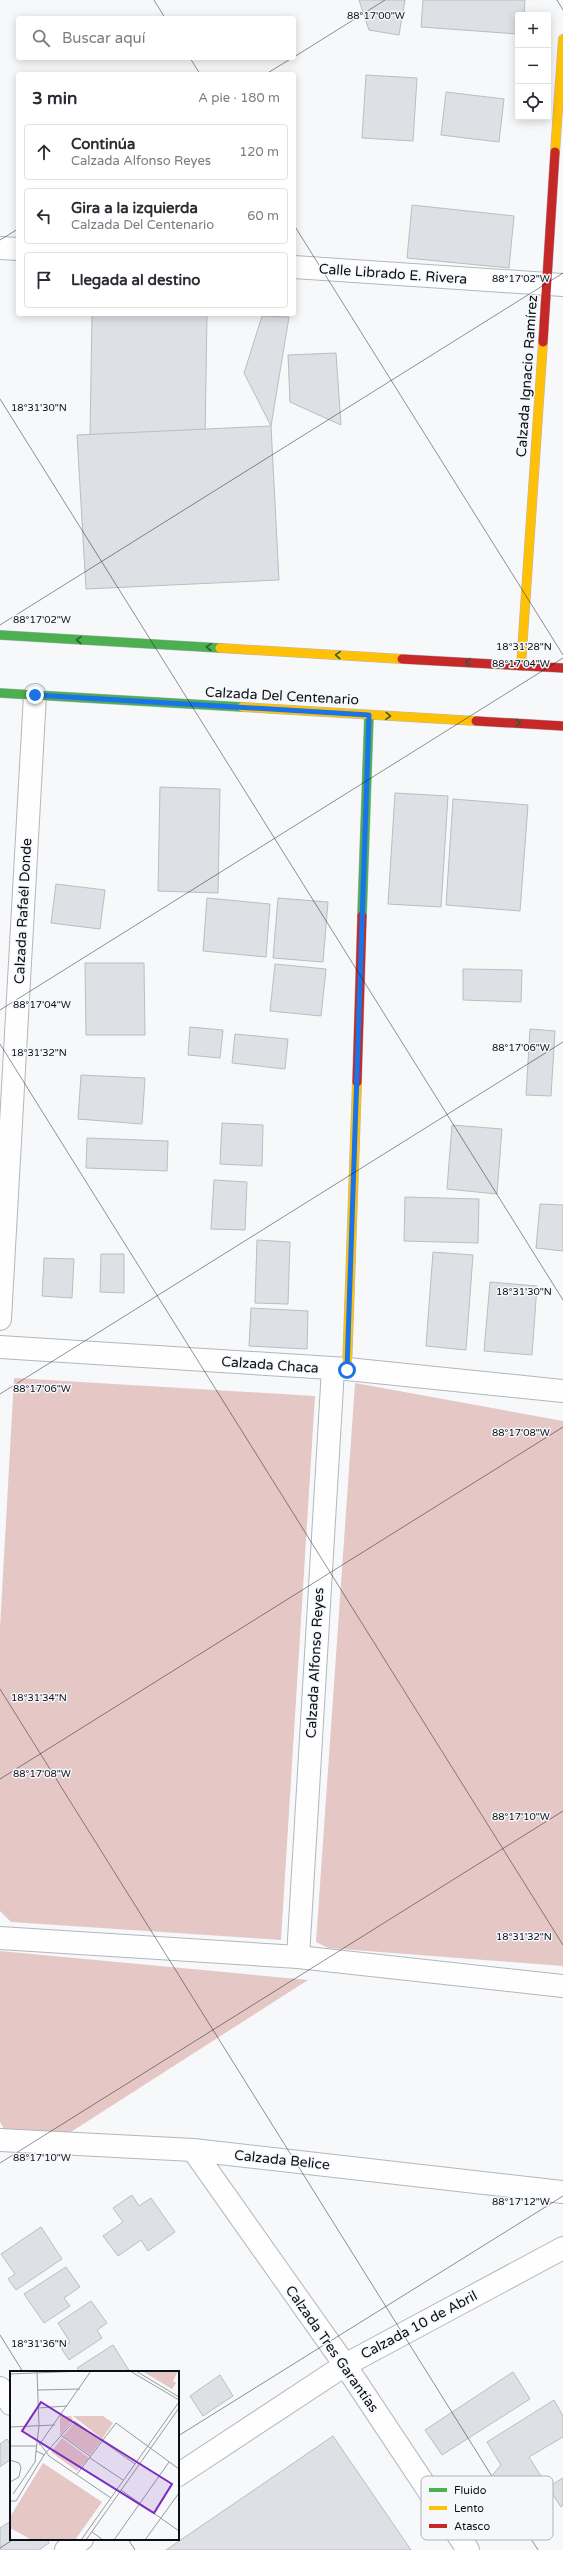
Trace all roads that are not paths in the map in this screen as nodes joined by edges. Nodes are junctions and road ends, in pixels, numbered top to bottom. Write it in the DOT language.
graph roads {
  1 [pos="563,39"];
  2 [pos="0,248"];
  3 [pos="16,249"];
  4 [pos="296,267"];
  5 [pos="555,284"];
  6 [pos="0,635"];
  7 [pos="521,666"];
  8 [pos="563,668"];
  9 [pos="0,693"];
  10 [pos="35,695"];
  11 [pos="369,715"];
  12 [pos="563,726"];
  13 [pos="0,1319"];
  14 [pos="0,1347"];
  15 [pos="340,1369"];
  16 [pos="563,1391"];
  17 [pos="0,1938"];
  18 [pos="298,1957"];
  19 [pos="563,1986"];
  20 [pos="0,2140"];
  21 [pos="193,2150"];
  22 [pos="563,2192"];
  23 [pos="563,2248"];
  24 [pos="345,2365"];
  25 [pos="0,2388"];
  26 [pos="10,2403"];
  27 [pos="179,2474"];
  28 [pos="421,2479"];
  29 [pos="81,2540"];
  30 [pos="461,2540"];
  31 [pos="66,2550"];
  32 [pos="468,2550"];
  1 -- 5 [label="street, Calzada Ignacio Ramírez"];
  2 -- 3 [label="street"];
  4 -- 5 [label="street, Calle Librado E. Rivera"];
  5 -- 7 [label="street, Calzada Ignacio Ramírez"];
  7 -- 6 [label="street, one-way"];
  7 -- 8 [label="street"];
  9 -- 10 [label="street, Calzada Del Centenario"];
  10 -- 11 [label="street, Calzada Del Centenario"];
  10 -- 13 [label="street, Calzada Rafaél Donde"];
  11 -- 12 [label="street, Calzada Del Centenario, one-way"];
  11 -- 15 [label="street, Calzada Alfonso Reyes"];
  14 -- 15 [label="street, Calzada Chaca"];
  15 -- 16 [label="street, Calzada Chaca"];
  15 -- 18 [label="street, Calzada Alfonso Reyes"];
  17 -- 18 [label="street"];
  18 -- 19 [label="street"];
  20 -- 21 [label="street, Calzada Belice"];
  21 -- 22 [label="street, Calzada Belice"];
  21 -- 24 [label="street, Calzada Tres Garantías"];
  23 -- 24 [label="street, Calzada 10 de Abril"];
  24 -- 27 [label="street, Calzada 10 de Abril"];
  24 -- 28 [label="street, Calzada Tres Garantías"];
  25 -- 26 [label="street"];
  29 -- 31 [label="street"];
  30 -- 32 [label="street, Calzada Tres Garantías"];
}
